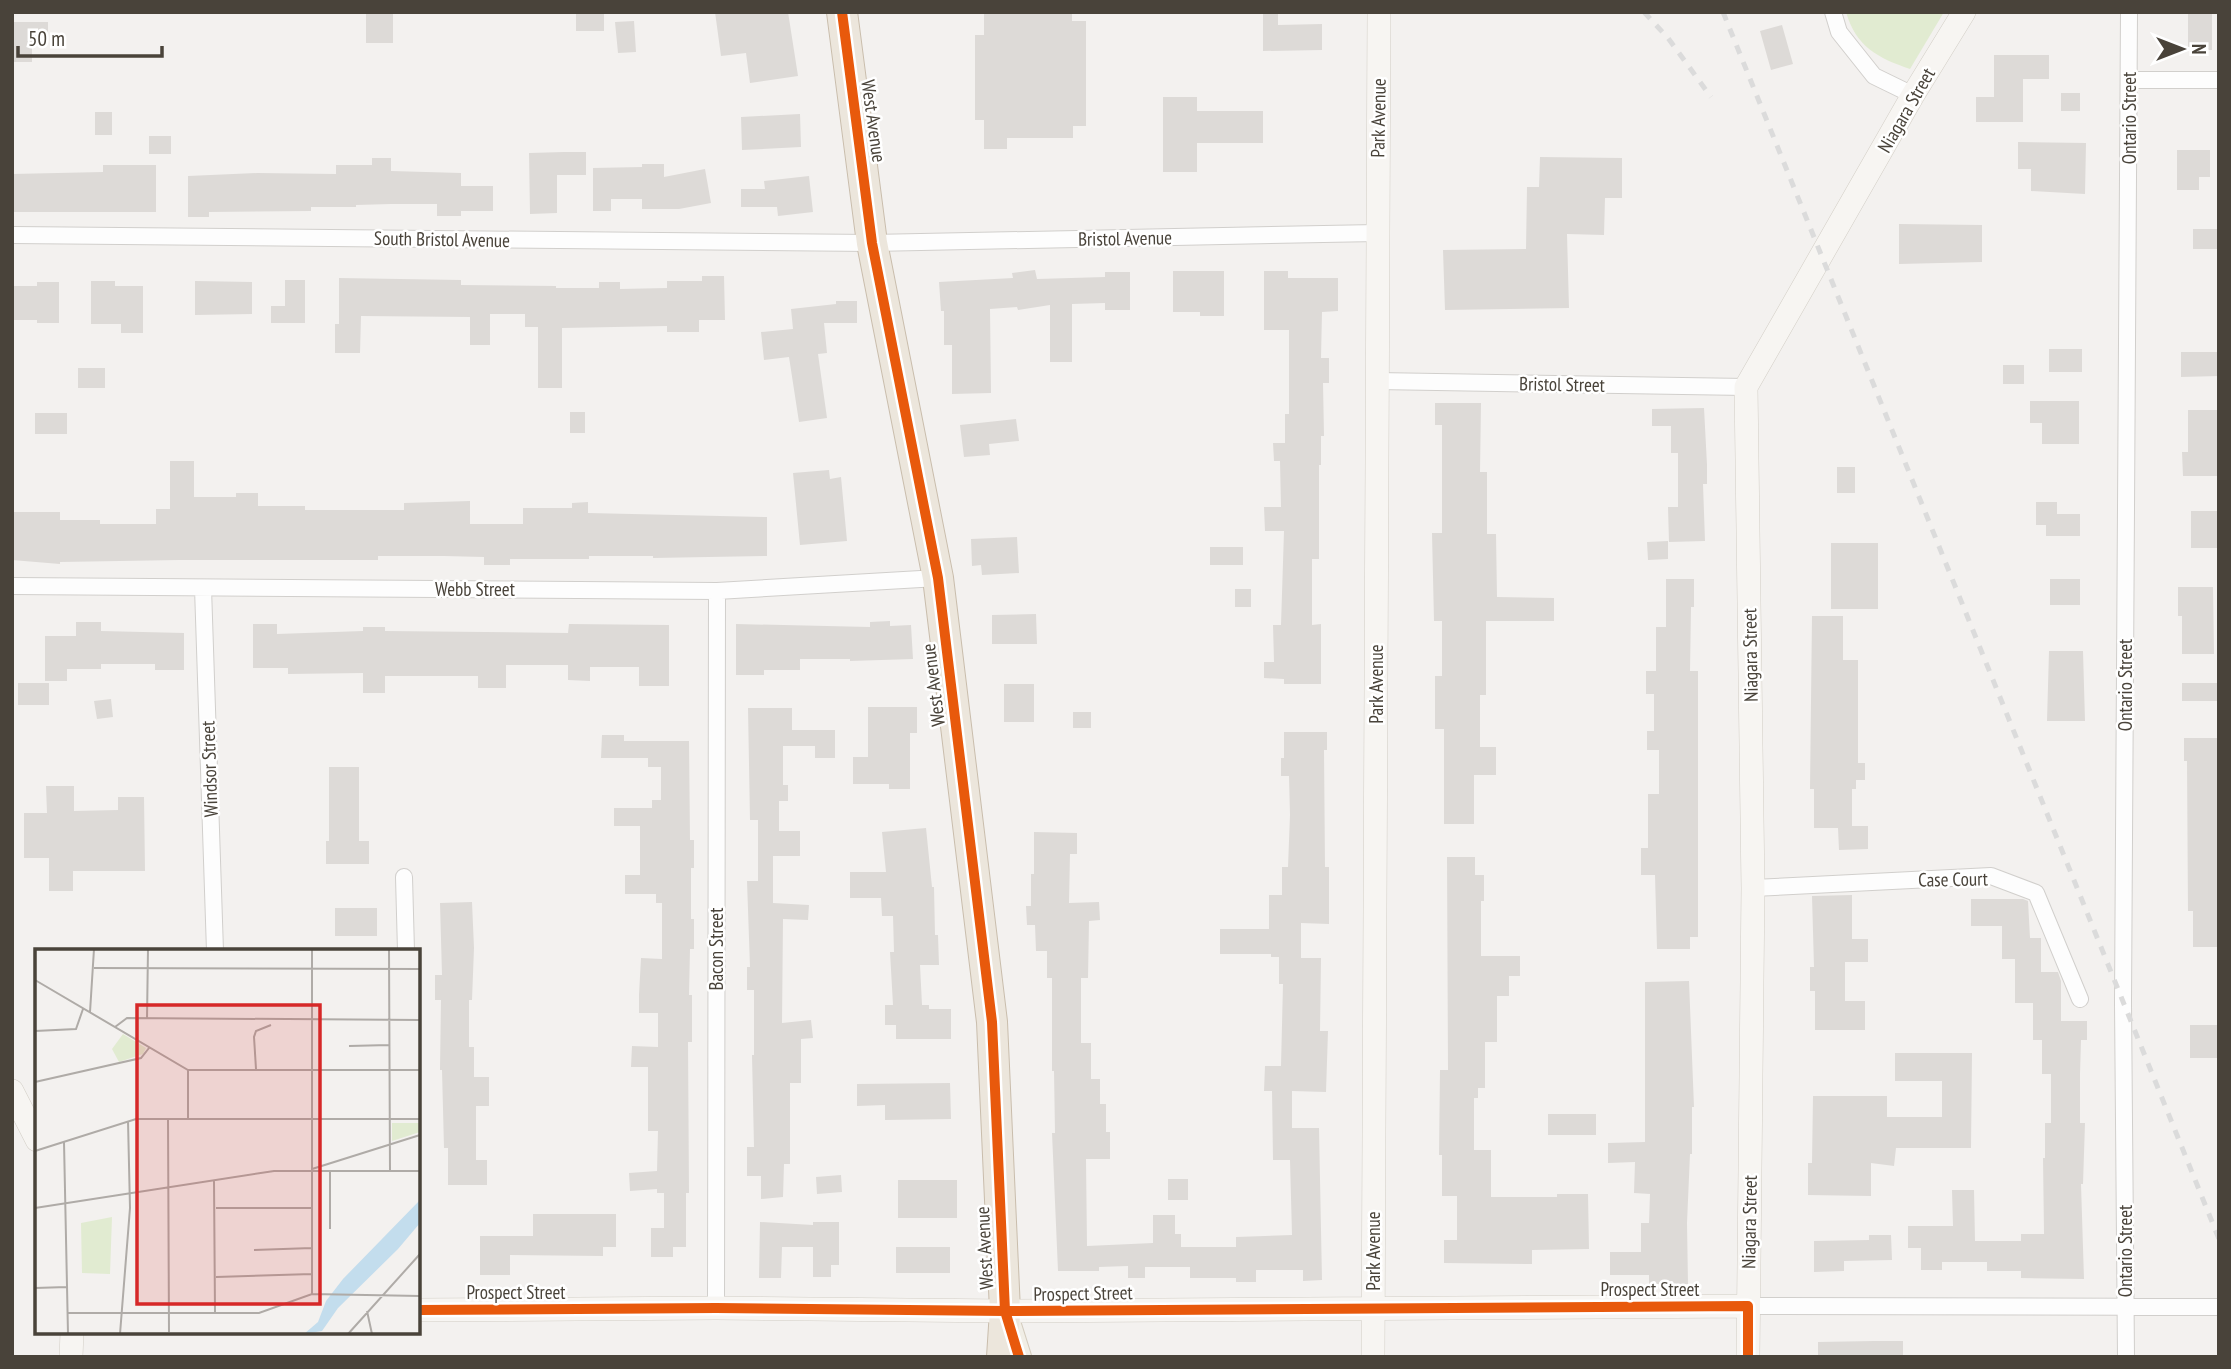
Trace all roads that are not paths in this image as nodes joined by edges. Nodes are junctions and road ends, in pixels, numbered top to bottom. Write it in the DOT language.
graph roads {
  1 [pos="842,12"];
  2 [pos="1379,12"];
  3 [pos="1833,12"];
  4 [pos="1964,12"];
  5 [pos="2129,12"];
  6 [pos="2129,80"];
  7 [pos="2219,80"];
  8 [pos="1913,95"];
  9 [pos="1377,233"];
  10 [pos="12,235"];
  11 [pos="873,243"];
  12 [pos="1377,381"];
  13 [pos="1746,387"];
  14 [pos="937,578"];
  15 [pos="12,586"];
  16 [pos="203,587"];
  17 [pos="717,591"];
  18 [pos="404,877"];
  19 [pos="1753,887"];
  20 [pos="215,949"];
  21 [pos="406,949"];
  22 [pos="2080,999"];
  23 [pos="12,1091"];
  24 [pos="35,1136"];
  25 [pos="1748,1306"];
  26 [pos="2219,1307"];
  27 [pos="716,1308"];
  28 [pos="1373,1308"];
  29 [pos="2126,1308"];
  30 [pos="420,1310"];
  31 [pos="1005,1311"];
  32 [pos="72,1334"];
  33 [pos="71,1357"];
  34 [pos="1002,1357"];
  35 [pos="1019,1357"];
  36 [pos="1373,1357"];
  37 [pos="1748,1357"];
  38 [pos="2126,1357"];
  1 -- 11 [label="highway, West Avenue"];
  2 -- 9 [label="street, Park Avenue"];
  3 -- 8 [label="street"];
  4 -- 8 [label="street, Niagara Street"];
  5 -- 6 [label="street, Ontario Street"];
  6 -- 7 [label="street"];
  6 -- 29 [label="street, Ontario Street"];
  8 -- 13 [label="street, Niagara Street"];
  9 -- 11 [label="street, Bristol Avenue"];
  9 -- 12 [label="street, Park Avenue"];
  10 -- 11 [label="street, South Bristol Avenue"];
  11 -- 14 [label="highway, West Avenue"];
  12 -- 13 [label="street, Bristol Street"];
  12 -- 28 [label="street, Park Avenue"];
  13 -- 19 [label="street, Niagara Street"];
  14 -- 17 [label="street, Webb Street"];
  14 -- 31 [label="highway, West Avenue"];
  15 -- 16 [label="street, Webb Street"];
  16 -- 17 [label="street, Webb Street"];
  16 -- 20 [label="street, Windsor Street"];
  17 -- 27 [label="street, Bacon Street"];
  18 -- 21 [label="street"];
  19 -- 22 [label="street, Case Court"];
  19 -- 25 [label="street, Niagara Street"];
  23 -- 24 [label="street"];
  25 -- 28 [label="street, Prospect Street"];
  25 -- 29 [label="street, Prospect Street"];
  25 -- 37 [label="street, Niagara Street"];
  26 -- 29 [label="street, Prospect Street"];
  27 -- 30 [label="street, Prospect Street"];
  27 -- 31 [label="street, Prospect Street"];
  28 -- 31 [label="street, Prospect Street"];
  28 -- 36 [label="street, Park Avenue"];
  29 -- 38 [label="street, Ontario Street"];
  31 -- 34 [label="highway"];
  31 -- 35 [label="main road, West Avenue"];
  32 -- 33 [label="street"];
}
